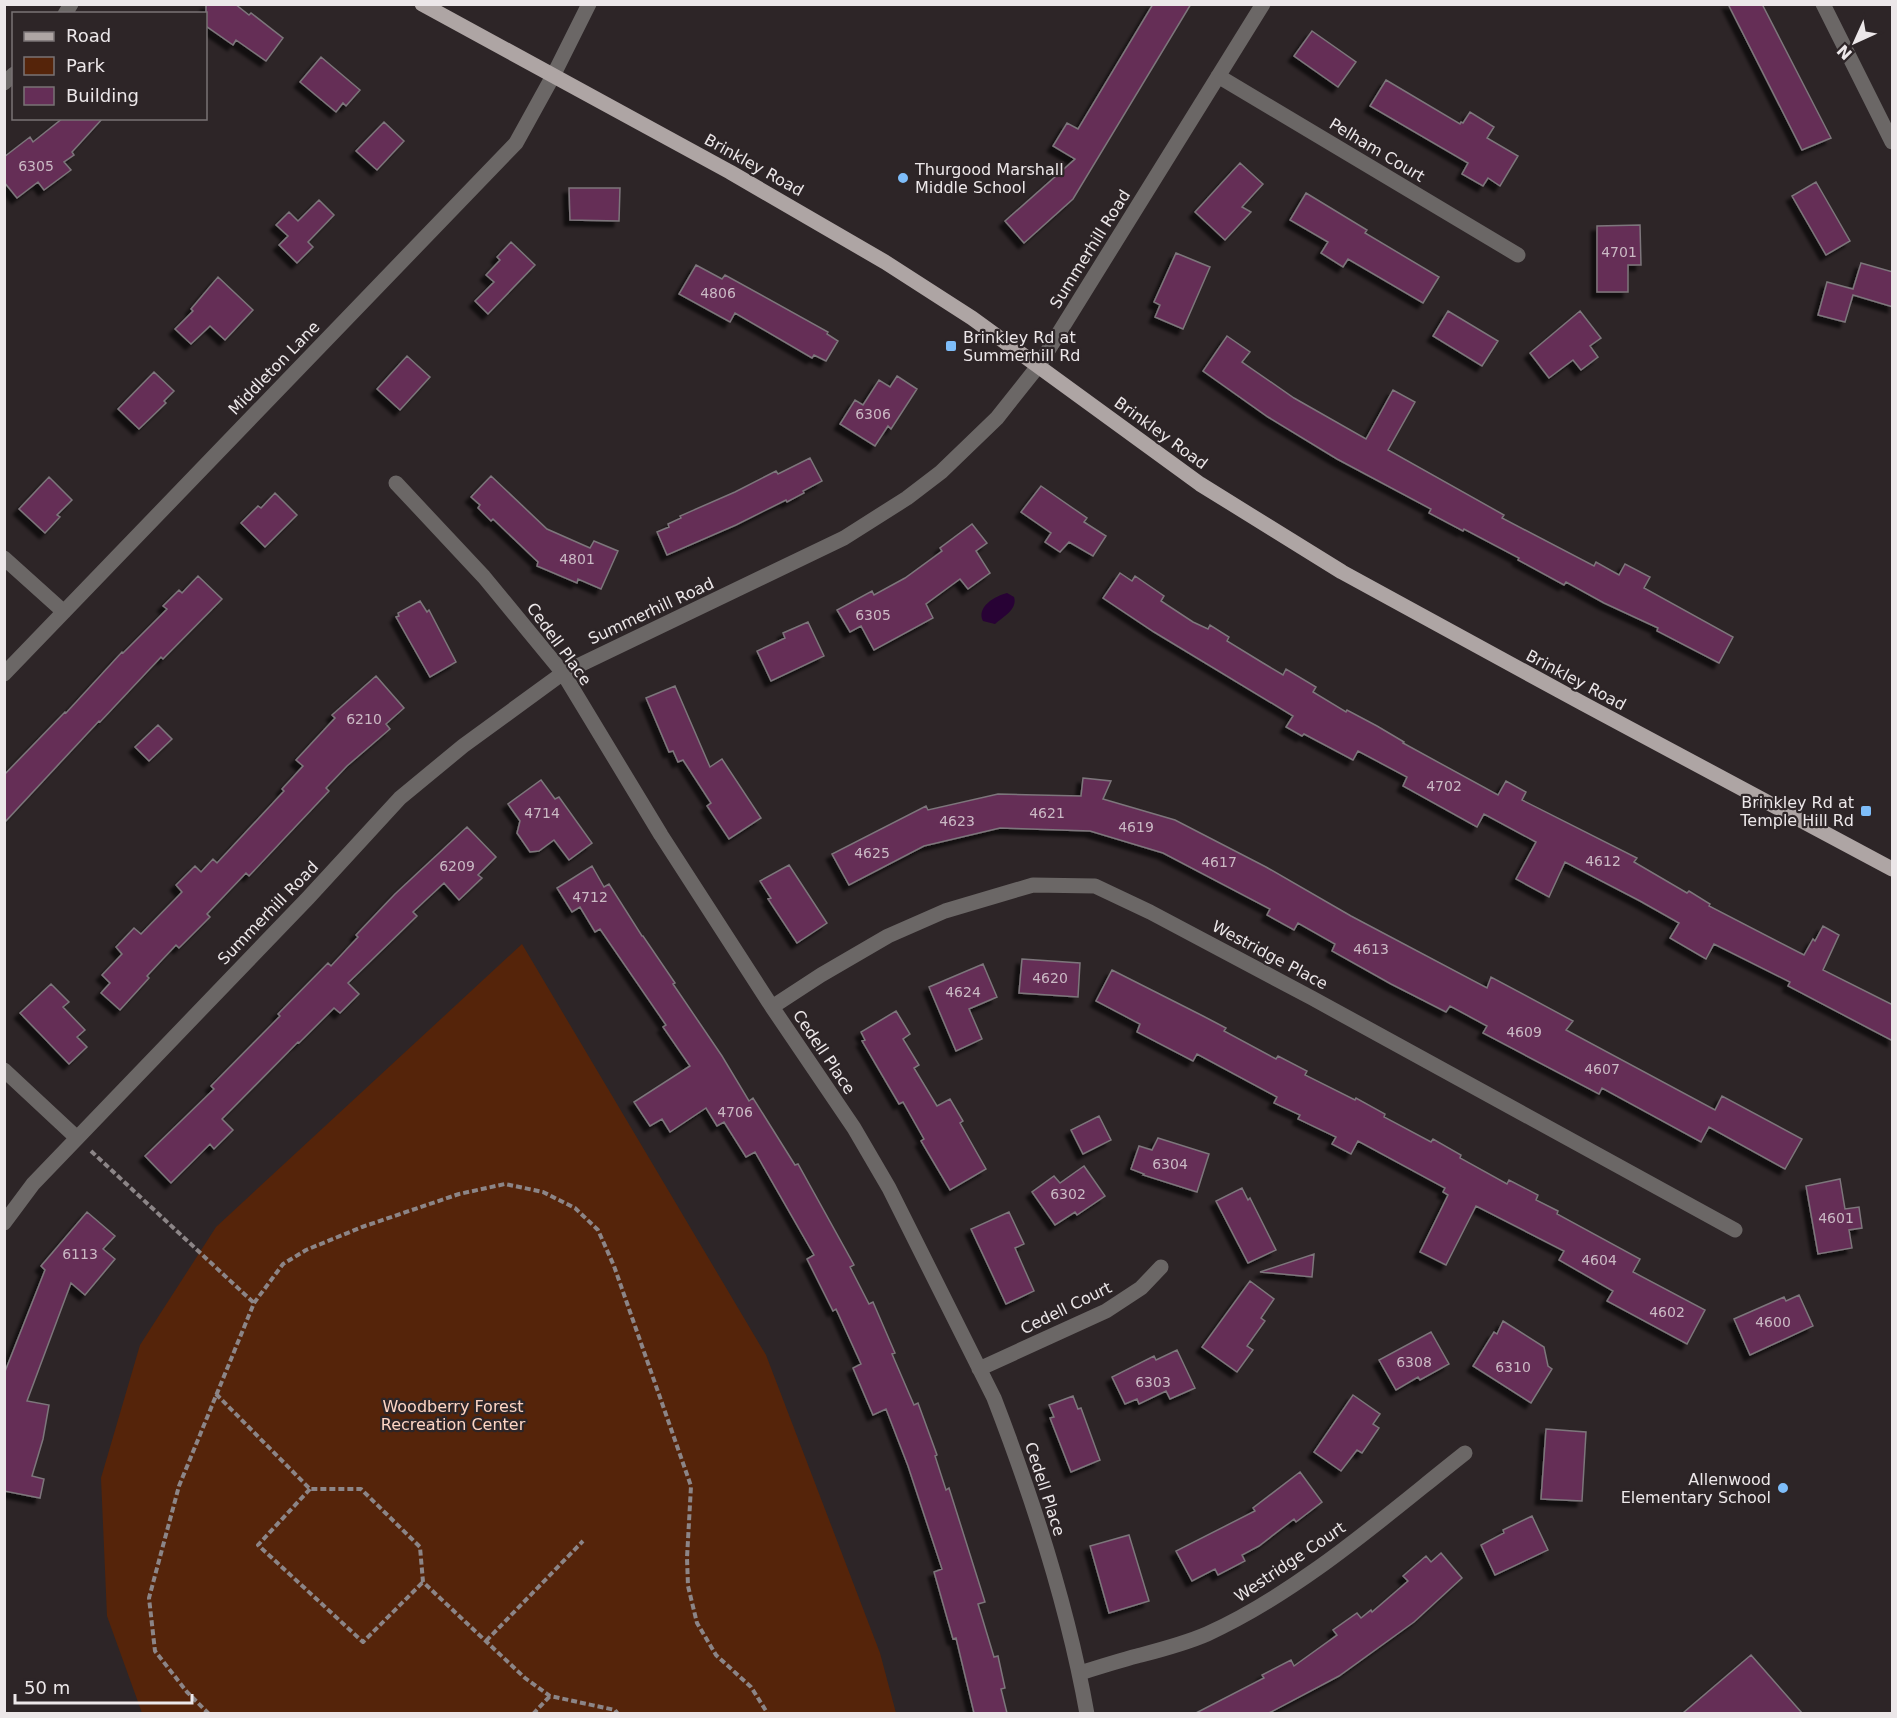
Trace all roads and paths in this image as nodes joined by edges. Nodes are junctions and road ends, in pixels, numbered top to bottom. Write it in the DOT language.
graph roads {
  1 [pos="422,4"];
  2 [pos="589,4"];
  3 [pos="1263,4"];
  4 [pos="1823,4"];
  5 [pos="553,76"];
  6 [pos="1218,76"];
  7 [pos="1893,142"];
  8 [pos="1518,255"];
  9 [pos="1039,365"];
  10 [pos="396,483"];
  11 [pos="4,558"];
  12 [pos="64,612"];
  13 [pos="563,673"];
  14 [pos="4,674"];
  15 [pos="1893,869"];
  16 [pos="772,1007"];
  17 [pos="4,1070"];
  18 [pos="77,1138"];
  19 [pos="4,1223"];
  20 [pos="1735,1230"];
  21 [pos="1161,1267"];
  22 [pos="254,1303"];
  23 [pos="979,1369"];
  24 [pos="216,1394"];
  25 [pos="1465,1453"];
  26 [pos="310,1489"];
  27 [pos="583,1541"];
  28 [pos="423,1582"];
  29 [pos="486,1641"];
  30 [pos="1080,1673"];
  31 [pos="550,1696"];
  32 [pos="209,1713"];
  33 [pos="533,1713"];
  34 [pos="618,1713"];
  35 [pos="768,1713"];
  36 [pos="1087,1713"];
  1 -- 5 [label="main road, Brinkley Road"];
  2 -- 5 [label="street, Middleton Lane"];
  3 -- 6 [label="street, Summerhill Road"];
  4 -- 7 [label="street"];
  5 -- 9 [label="main road, Brinkley Road"];
  5 -- 12 [label="street, Middleton Lane"];
  6 -- 8 [label="street, Pelham Court"];
  6 -- 9 [label="street, Summerhill Road"];
  9 -- 13 [label="street, Summerhill Road"];
  9 -- 15 [label="main road, Brinkley Road"];
  10 -- 13 [label="street, Cedell Place"];
  11 -- 12 [label="street"];
  12 -- 14 [label="street, Middleton Lane"];
  13 -- 16 [label="street, Cedell Place"];
  13 -- 18 [label="street, Summerhill Road"];
  16 -- 20 [label="street, Westridge Place"];
  16 -- 23 [label="street, Cedell Place"];
  17 -- 18 [label="street"];
  18 -- 19 [label="street, Summerhill Road"];
  18 -- 22 [label="path"];
  21 -- 23 [label="street, Cedell Court"];
  22 -- 24 [label="path"];
  22 -- 35 [label="path"];
  23 -- 30 [label="street, Cedell Place"];
  24 -- 26 [label="path"];
  24 -- 32 [label="path"];
  25 -- 30 [label="street, Westridge Court"];
  26 -- 28 [label="path"];
  26 -- 28 [label="path"];
  27 -- 29 [label="path"];
  28 -- 29 [label="path"];
  29 -- 31 [label="path"];
  30 -- 36 [label="street, Cedell Place"];
  31 -- 33 [label="path"];
  31 -- 34 [label="path"];
}
